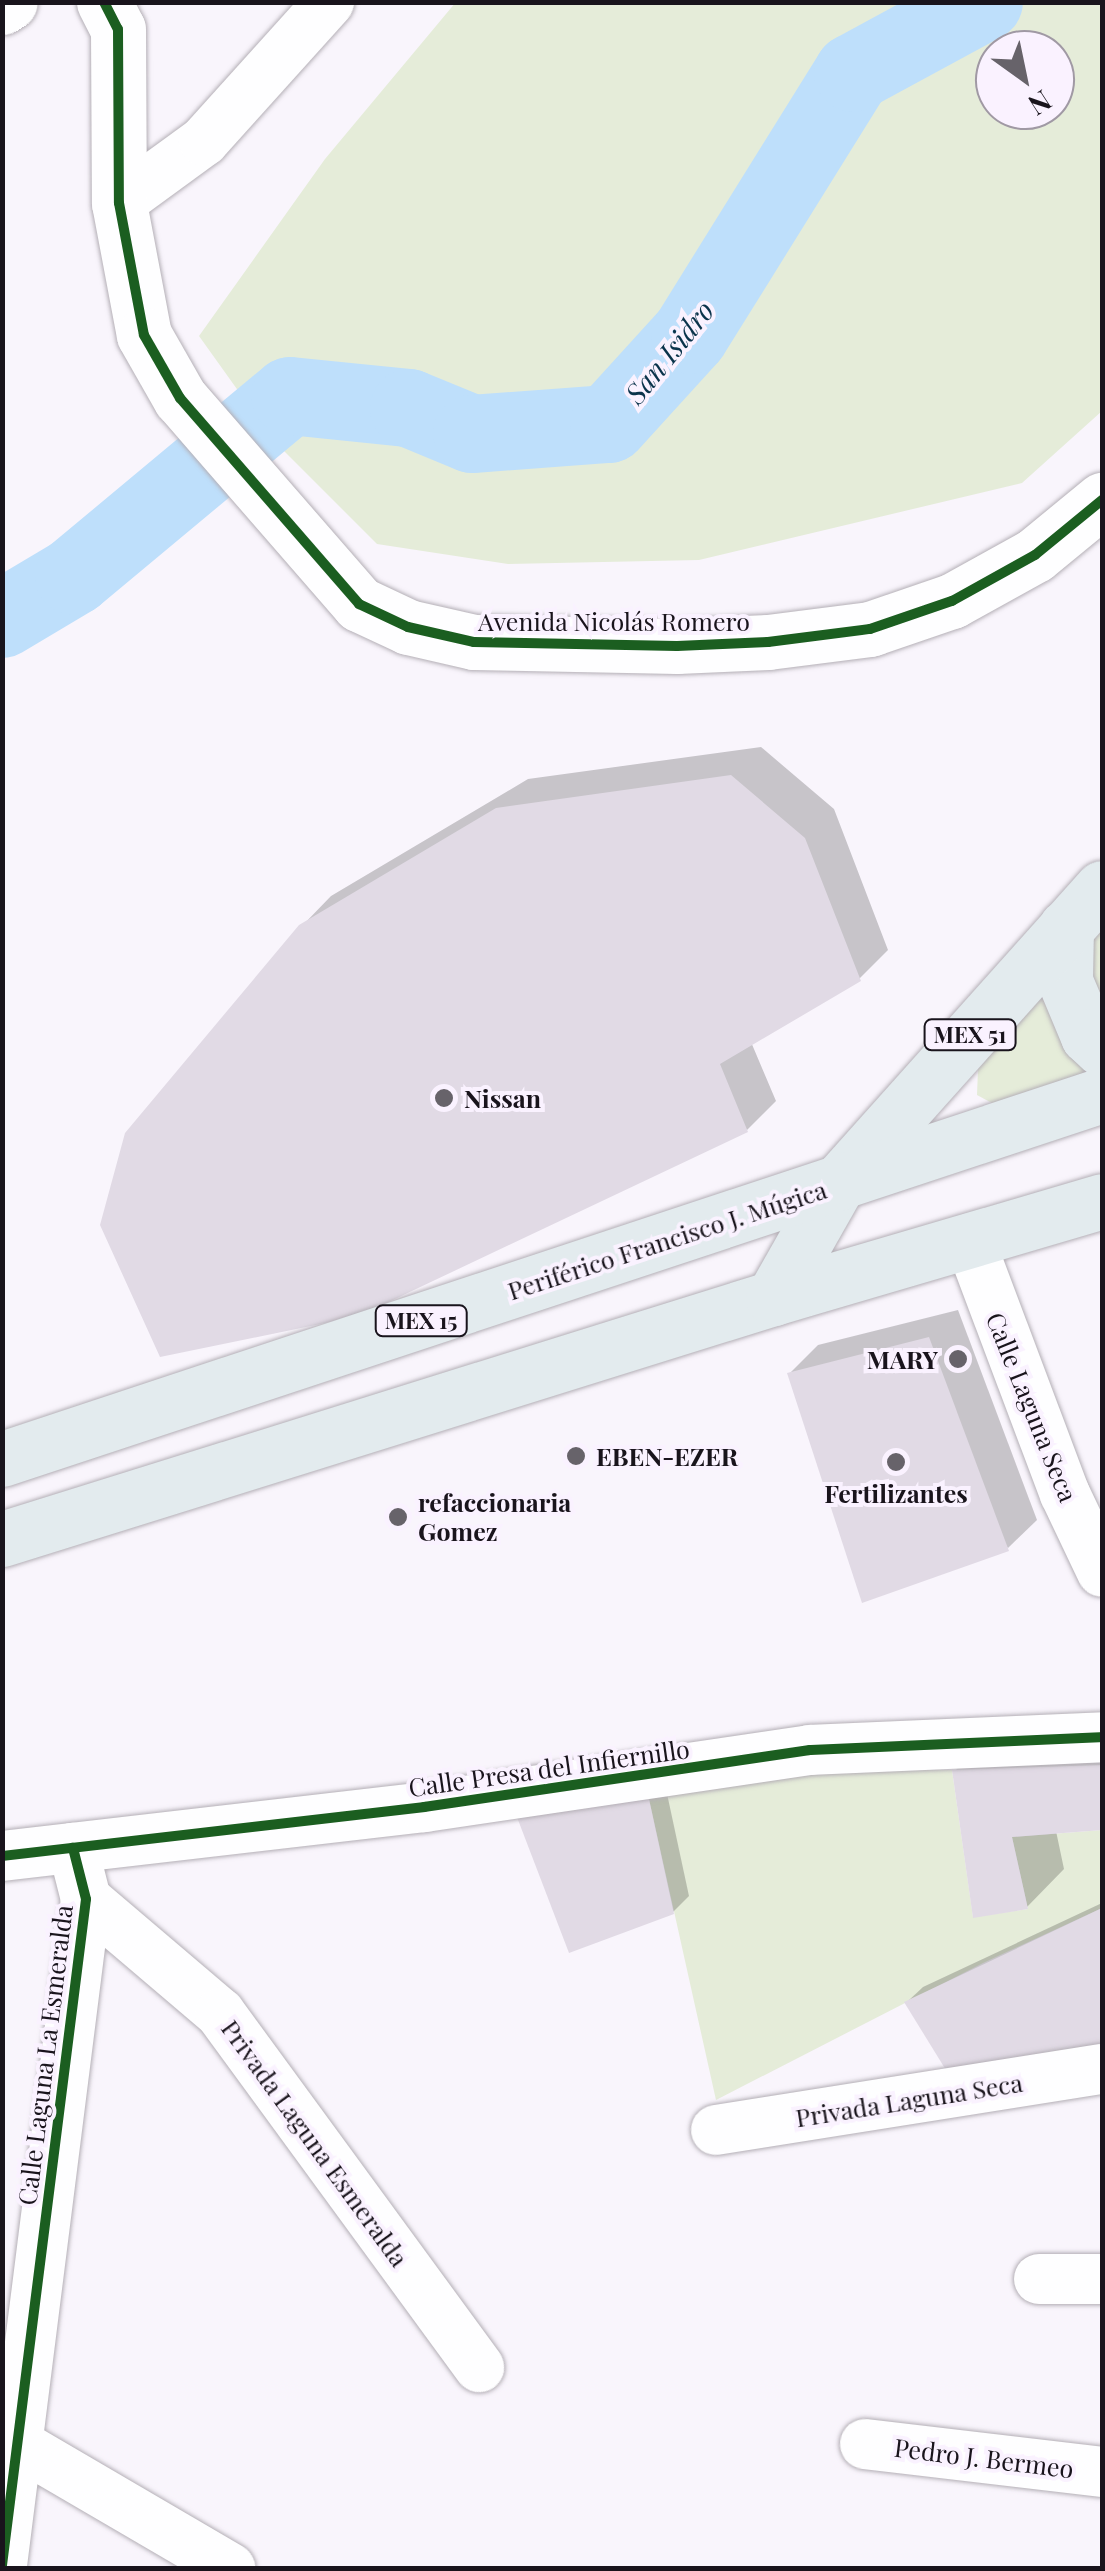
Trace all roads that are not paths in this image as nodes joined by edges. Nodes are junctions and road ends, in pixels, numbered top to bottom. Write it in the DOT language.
graph roads {
  1 [pos="10,2"];
  2 [pos="104,2"];
  3 [pos="329,2"];
  4 [pos="2,8"];
  5 [pos="118,203"];
  6 [pos="1102,500"];
  7 [pos="1084,907"];
  8 [pos="1102,1049"];
  9 [pos="1102,1095"];
  10 [pos="840,1182"];
  11 [pos="1102,1201"];
  12 [pos="969,1239"];
  13 [pos="774,1298"];
  14 [pos="2,1458"];
  15 [pos="2,1539"];
  16 [pos="1102,1572"];
  17 [pos="1102,1737"];
  18 [pos="73,1848"];
  19 [pos="2,1856"];
  20 [pos="86,1899"];
  21 [pos="1102,2069"];
  22 [pos="716,2130"];
  23 [pos="1039,2279"];
  24 [pos="1102,2280"];
  25 [pos="479,2367"];
  26 [pos="18,2444"];
  27 [pos="865,2444"];
  28 [pos="1102,2472"];
  29 [pos="2,2566"];
  30 [pos="230,2568"];
  1 -- 4 [label="street"];
  2 -- 5 [label="street, Avenida Nicolás Romero"];
  3 -- 5 [label="street"];
  5 -- 6 [label="street, Avenida Nicolás Romero"];
  7 -- 8 [label="main road"];
  7 -- 10 [label="main road, MEX 51"];
  9 -- 10 [label="main road, Periférico Francisco J. Múgica / MEX 15"];
  10 -- 13 [label="main road, MEX 51"];
  10 -- 14 [label="main road, Periférico Francisco J. Múgica / MEX 15"];
  11 -- 12 [label="main road"];
  12 -- 13 [label="main road"];
  12 -- 16 [label="street, Calle Laguna Seca"];
  13 -- 15 [label="main road"];
  17 -- 18 [label="street, Calle Presa del Infiernillo"];
  18 -- 19 [label="street, Calle Presa del Infiernillo"];
  18 -- 20 [label="street, Calle Laguna La Esmeralda"];
  20 -- 25 [label="street, Privada Laguna Esmeralda"];
  20 -- 26 [label="street, Calle Laguna La Esmeralda"];
  21 -- 22 [label="street, Privada Laguna Seca"];
  23 -- 24 [label="street"];
  26 -- 29 [label="street, Calle Laguna La Esmeralda"];
  26 -- 30 [label="street"];
  27 -- 28 [label="street, Pedro J. Bermeo"];
}
